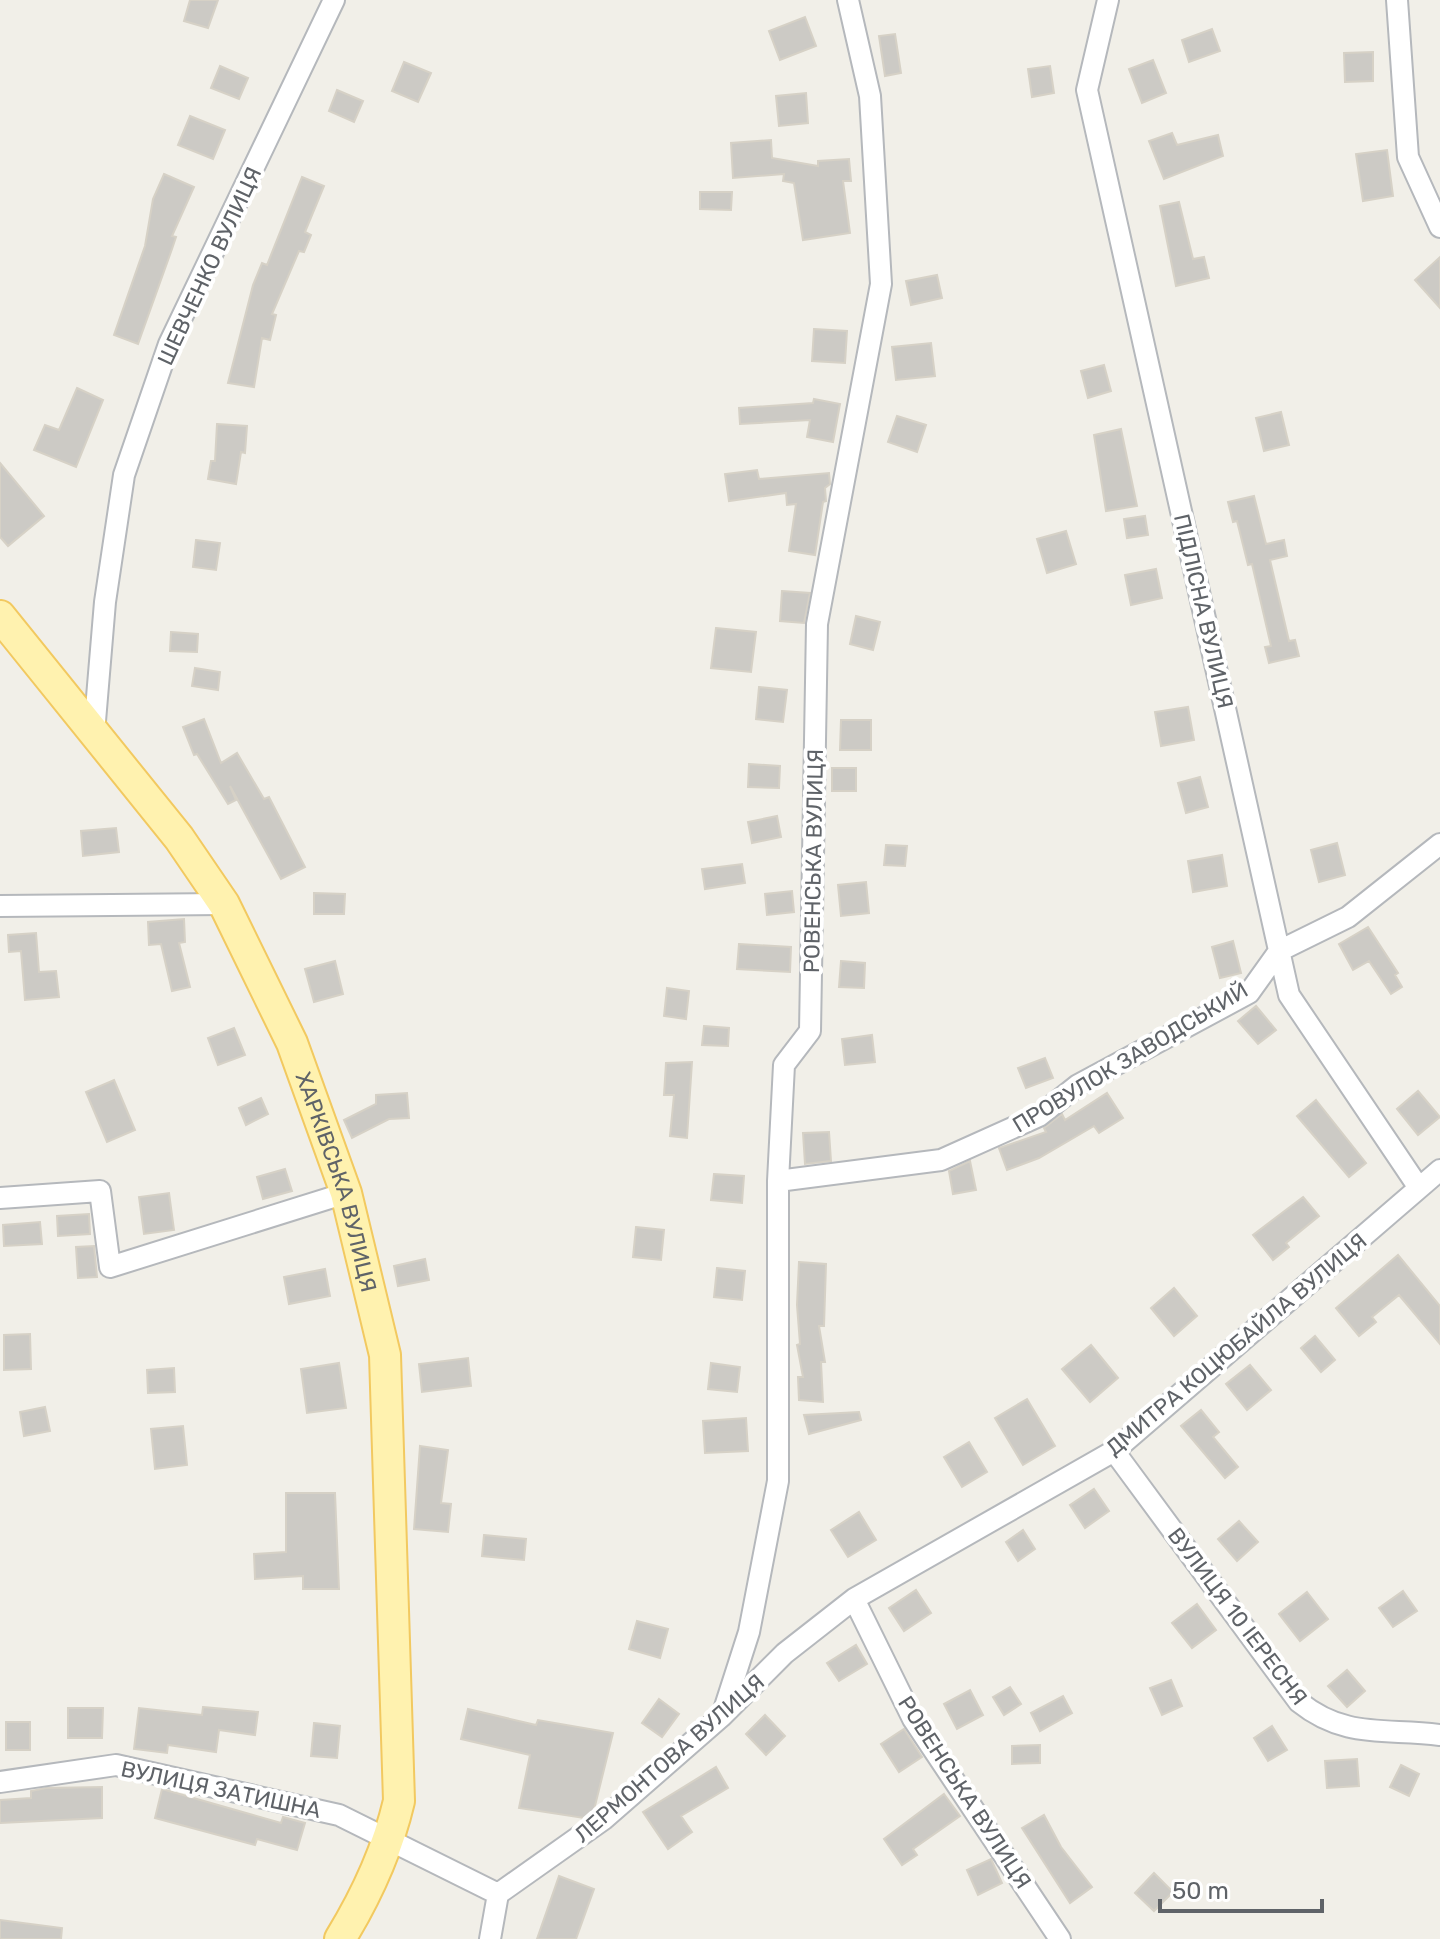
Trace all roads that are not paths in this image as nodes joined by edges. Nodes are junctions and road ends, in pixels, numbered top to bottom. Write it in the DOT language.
graph roads {
  1 [pos="334,0"];
  2 [pos="848,0"];
  3 [pos="1108,0"];
  4 [pos="1397,0"];
  5 [pos="1440,227"];
  6 [pos="0,616"];
  7 [pos="94,733"];
  8 [pos="1440,844"];
  9 [pos="224,904"];
  10 [pos="0,906"];
  11 [pos="1279,951"];
  12 [pos="1440,1170"];
  13 [pos="778,1181"];
  14 [pos="1419,1188"];
  15 [pos="346,1193"];
  16 [pos="0,1198"];
  17 [pos="1114,1451"];
  18 [pos="854,1599"];
  19 [pos="722,1716"];
  20 [pos="1440,1735"];
  21 [pos="0,1782"];
  22 [pos="390,1839"];
  23 [pos="498,1894"];
  24 [pos="340,1939"];
  25 [pos="490,1939"];
  26 [pos="1060,1939"];
  1 -- 7 [label="street, ШЕВЧЕНКО ВУЛИЦЯ"];
  2 -- 13 [label="street, РОВЕНСЬКА ВУЛИЦЯ"];
  3 -- 11 [label="street, ПІДЛІСНА ВУЛИЦЯ"];
  4 -- 5 [label="street"];
  6 -- 7 [label="main road, ХАРКІВСЬКА ВУЛИЦЯ"];
  7 -- 9 [label="main road, ХАРКІВСЬКА ВУЛИЦЯ"];
  8 -- 11 [label="street, ПРОВУЛОК ЗАВОДСЬКИЙ"];
  9 -- 10 [label="street"];
  9 -- 15 [label="main road, ХАРКІВСЬКА ВУЛИЦЯ"];
  11 -- 13 [label="street, ПРОВУЛОК ЗАВОДСЬКИЙ"];
  11 -- 14 [label="street, ПІДЛІСНА ВУЛИЦЯ"];
  12 -- 14 [label="street, ДМИТРА КОЦЮБАЙЛА ВУЛИЦЯ"];
  13 -- 19 [label="street, РОВЕНСЬКА ВУЛИЦЯ"];
  14 -- 17 [label="street, ДМИТРА КОЦЮБАЙЛА ВУЛИЦЯ"];
  15 -- 16 [label="street"];
  15 -- 22 [label="main road, ХАРКІВСЬКА ВУЛИЦЯ"];
  17 -- 18 [label="street, ДМИТРА КОЦЮБАЙЛА ВУЛИЦЯ"];
  17 -- 20 [label="street, ВУЛИЦЯ 10 ІЕРЕСНЯ"];
  18 -- 19 [label="street, ЛЕРМОНТОВА ВУЛИЦЯ"];
  18 -- 26 [label="street, РОВЕНСЬКА ВУЛИЦЯ"];
  19 -- 23 [label="street, ЛЕРМОНТОВА ВУЛИЦЯ"];
  21 -- 22 [label="street, ВУЛИЦЯ ЗАТИШНА"];
  22 -- 23 [label="street"];
  22 -- 24 [label="main road, ХАРКІВСЬКА ВУЛИЦЯ"];
  23 -- 25 [label="street"];
}
